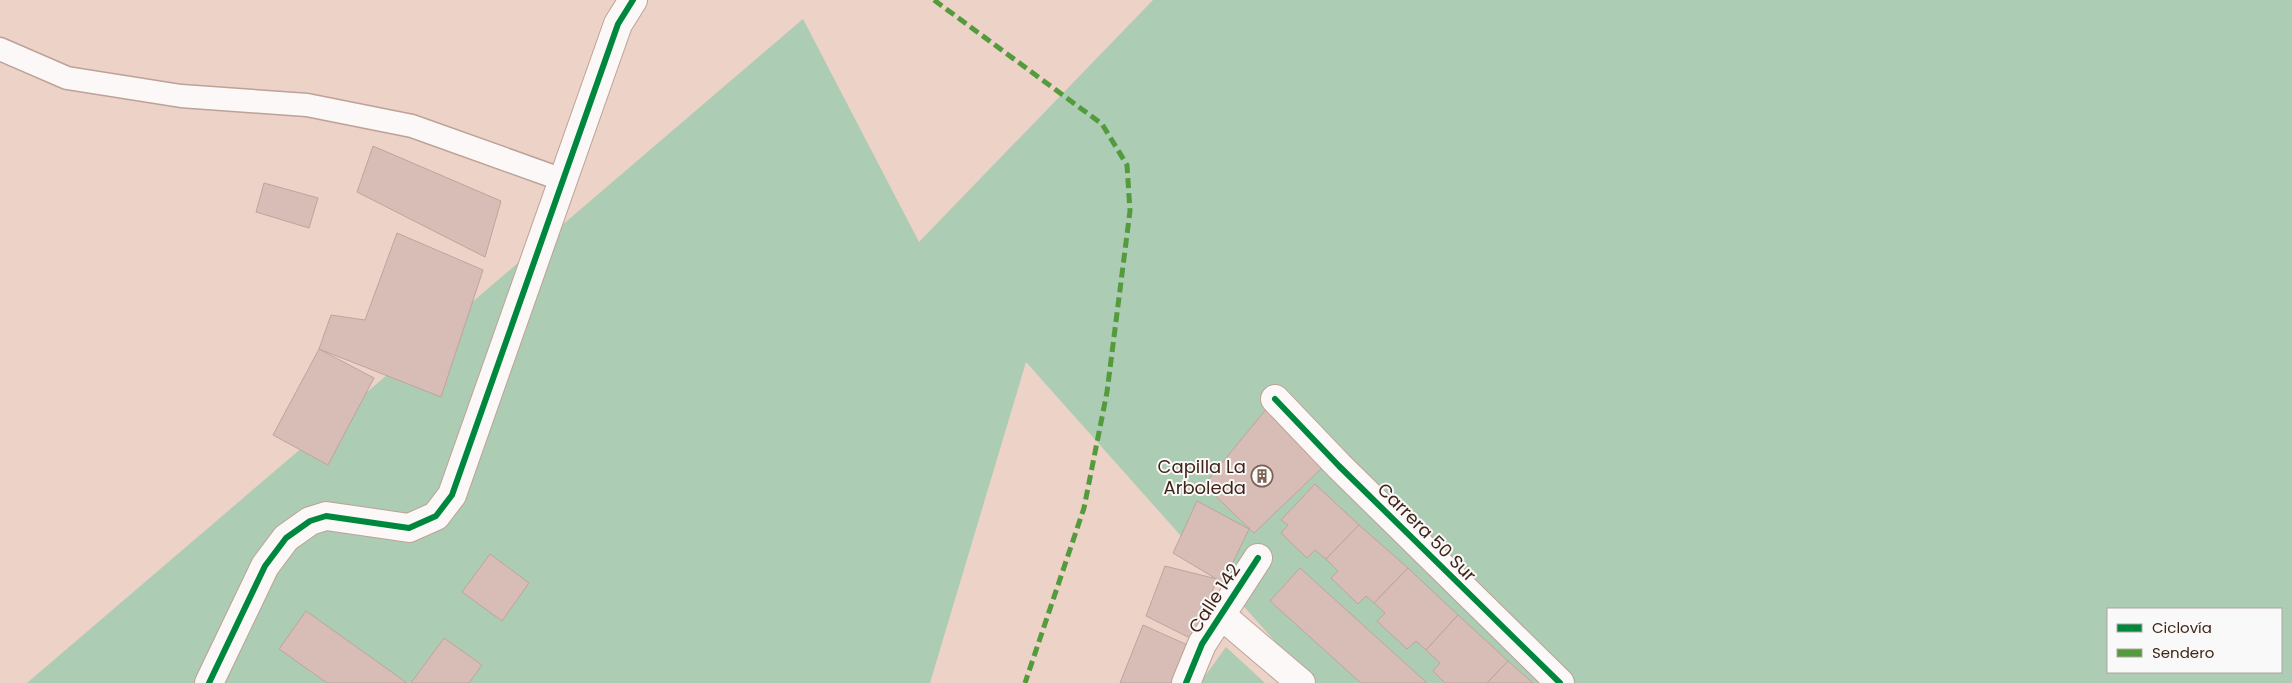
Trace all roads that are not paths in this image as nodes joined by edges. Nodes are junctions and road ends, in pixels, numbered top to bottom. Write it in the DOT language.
graph roads {
  1 [pos="633,0"];
  2 [pos="0,49"];
  3 [pos="563,180"];
  4 [pos="1275,399"];
  5 [pos="1258,558"];
  6 [pos="1221,615"];
  7 [pos="209,683"];
  8 [pos="1186,683"];
  9 [pos="1301,683"];
  10 [pos="1560,683"];
  1 -- 3 [label="street"];
  2 -- 3 [label="lane"];
  3 -- 7 [label="street"];
  4 -- 10 [label="street, Carrera 50 Sur"];
  5 -- 6 [label="street, Calle 142"];
  6 -- 8 [label="street, Calle 142"];
  6 -- 9 [label="street"];
}
